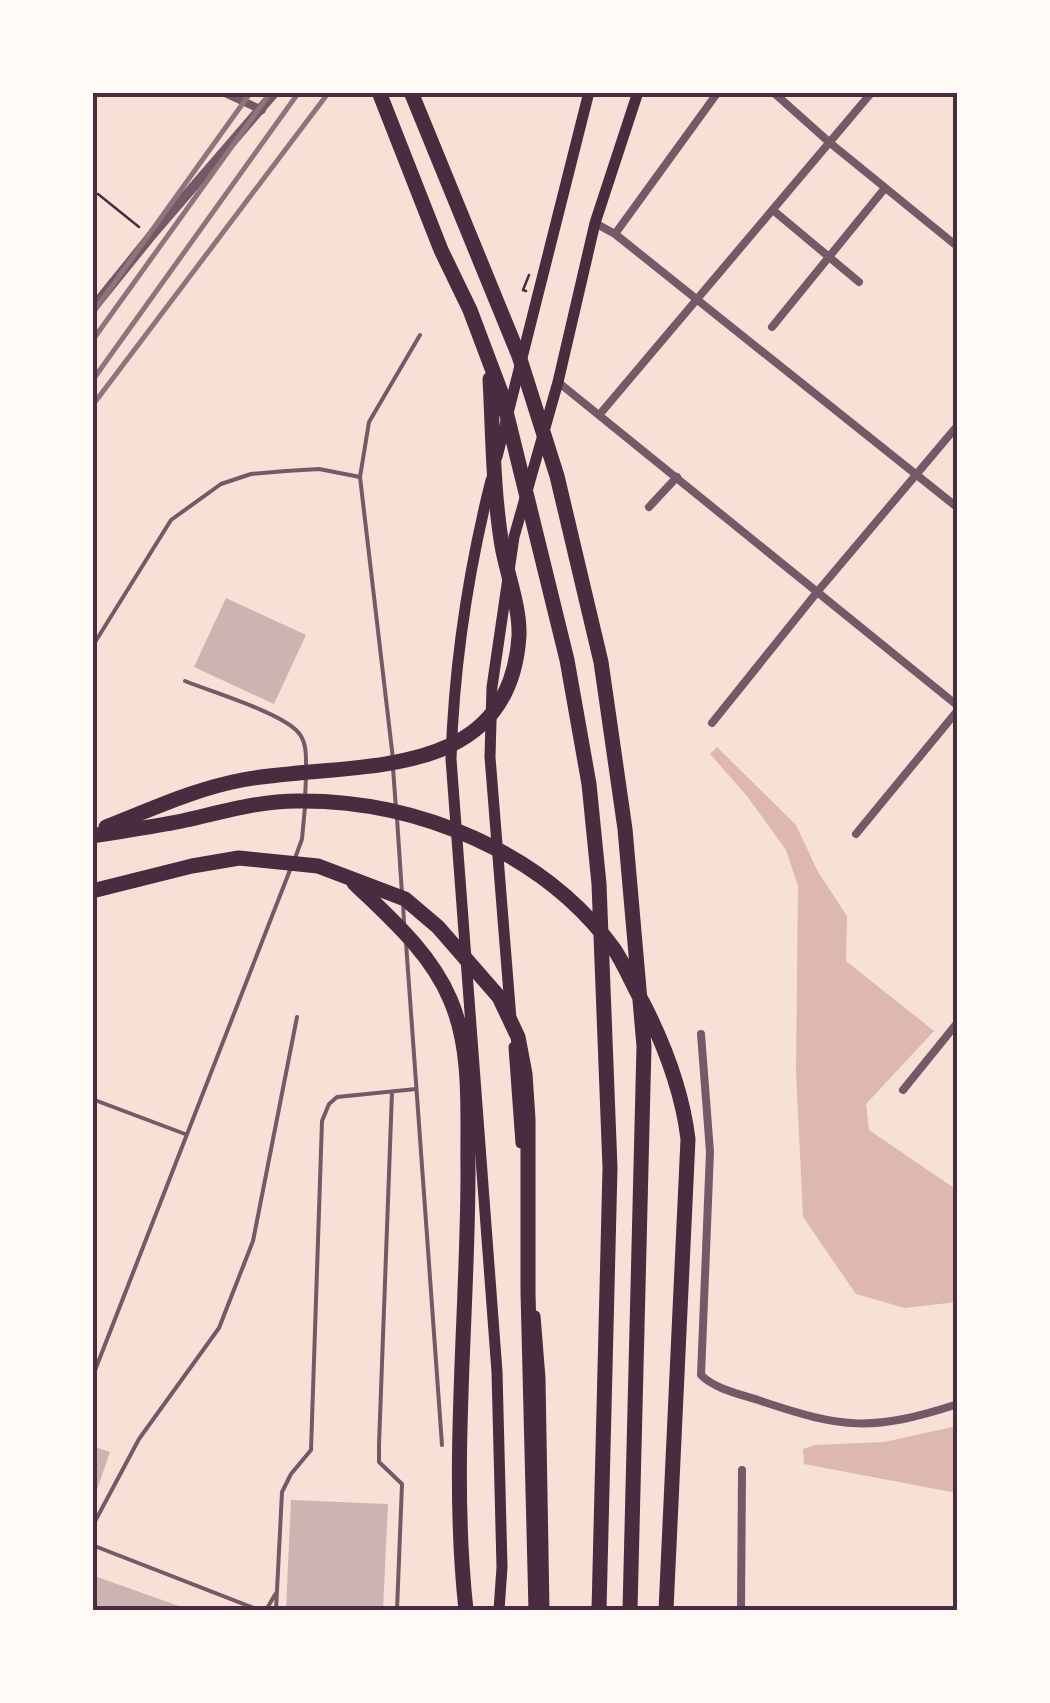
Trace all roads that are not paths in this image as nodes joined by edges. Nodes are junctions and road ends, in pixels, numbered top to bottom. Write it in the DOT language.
graph roads {
  1 [pos="223,92"];
  2 [pos="275,92"];
  3 [pos="379,92"];
  4 [pos="411,92"];
  5 [pos="589,92"];
  6 [pos="638,92"];
  7 [pos="718,92"];
  8 [pos="774,92"];
  9 [pos="872,92"];
  10 [pos="262,110"];
  11 [pos="829,142"];
  12 [pos="885,188"];
  13 [pos="774,211"];
  14 [pos="596,223"];
  15 [pos="616,234"];
  16 [pos="958,246"];
  17 [pos="828,256"];
  18 [pos="859,282"];
  19 [pos="698,300"];
  20 [pos="92,308"];
  21 [pos="772,327"];
  22 [pos="420,335"];
  23 [pos="488,364"];
  24 [pos="558,382"];
  25 [pos="600,414"];
  26 [pos="958,425"];
  27 [pos="916,474"];
  28 [pos="677,476"];
  29 [pos="360,477"];
  30 [pos="648,508"];
  31 [pos="958,508"];
  32 [pos="818,592"];
  33 [pos="92,647"];
  34 [pos="185,681"];
  35 [pos="958,708"];
  36 [pos="712,723"];
  37 [pos="92,834"];
  38 [pos="856,834"];
  39 [pos="350,879"];
  40 [pos="92,891"];
  41 [pos="297,1017"];
  42 [pos="958,1022"];
  43 [pos="701,1034"];
  44 [pos="416,1089"];
  45 [pos="903,1090"];
  46 [pos="392,1092"];
  47 [pos="92,1099"];
  48 [pos="185,1134"];
  49 [pos="92,1378"];
  50 [pos="958,1404"];
  51 [pos="442,1445"];
  52 [pos="742,1470"];
  53 [pos="92,1528"];
  54 [pos="92,1545"];
  55 [pos="277,1592"];
  56 [pos="262,1610"];
  57 [pos="276,1610"];
  58 [pos="397,1610"];
  59 [pos="466,1610"];
  60 [pos="499,1610"];
  61 [pos="536,1610"];
  62 [pos="544,1610"];
  63 [pos="600,1610"];
  64 [pos="630,1610"];
  65 [pos="666,1610"];
  66 [pos="742,1610"];
  1 -- 10 [label="street"];
  2 -- 10 [label="street"];
  3 -- 23 [label="highway"];
  4 -- 64 [label="highway"];
  5 -- 60 [label="main road"];
  6 -- 14 [label="main road"];
  7 -- 15 [label="street"];
  8 -- 11 [label="street"];
  9 -- 11 [label="street"];
  10 -- 20 [label="street"];
  11 -- 12 [label="street"];
  11 -- 13 [label="street"];
  12 -- 16 [label="street"];
  12 -- 17 [label="street"];
  13 -- 17 [label="street"];
  13 -- 19 [label="street"];
  14 -- 15 [label="street"];
  14 -- 24 [label="main road"];
  15 -- 19 [label="street"];
  17 -- 18 [label="street"];
  17 -- 21 [label="street"];
  19 -- 25 [label="street"];
  19 -- 27 [label="street"];
  22 -- 29 [label="lane"];
  23 -- 37 [label="highway"];
  23 -- 63 [label="highway"];
  24 -- 25 [label="street"];
  24 -- 62 [label="main road"];
  25 -- 28 [label="street"];
  26 -- 27 [label="street"];
  27 -- 31 [label="street"];
  27 -- 32 [label="street"];
  28 -- 30 [label="street"];
  28 -- 32 [label="street"];
  29 -- 33 [label="lane"];
  29 -- 44 [label="lane"];
  32 -- 35 [label="street"];
  32 -- 36 [label="street"];
  34 -- 48 [label="lane"];
  35 -- 38 [label="street"];
  37 -- 65 [label="highway"];
  39 -- 40 [label="highway"];
  39 -- 59 [label="highway"];
  39 -- 61 [label="highway"];
  41 -- 53 [label="lane"];
  42 -- 45 [label="street"];
  43 -- 50 [label="street"];
  44 -- 46 [label="lane"];
  44 -- 51 [label="lane"];
  46 -- 55 [label="lane"];
  46 -- 58 [label="lane"];
  47 -- 48 [label="lane"];
  48 -- 49 [label="lane"];
  52 -- 66 [label="street"];
  54 -- 56 [label="lane"];
  55 -- 56 [label="lane"];
  55 -- 57 [label="lane"];
}
